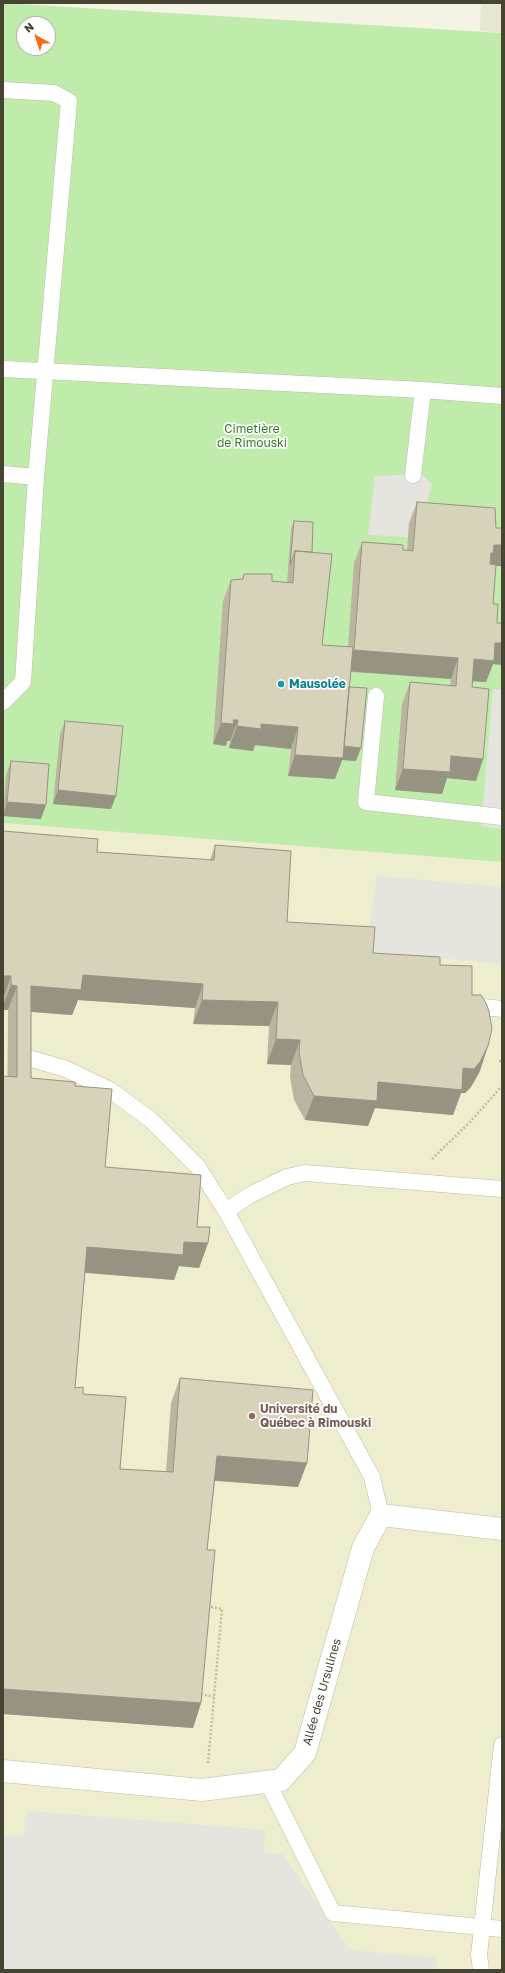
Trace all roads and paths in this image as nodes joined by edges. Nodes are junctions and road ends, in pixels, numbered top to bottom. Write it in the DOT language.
graph roads {
  1 [pos="3,90"];
  2 [pos="3,369"];
  3 [pos="46,372"];
  4 [pos="423,390"];
  5 [pos="502,396"];
  6 [pos="3,474"];
  7 [pos="413,475"];
  8 [pos="36,477"];
  9 [pos="376,696"];
  10 [pos="3,702"];
  11 [pos="502,817"];
  12 [pos="463,1005"];
  13 [pos="502,1009"];
  14 [pos="32,1059"];
  15 [pos="502,1086"];
  16 [pos="422,1182"];
  17 [pos="502,1189"];
  18 [pos="226,1211"];
  19 [pos="381,1515"];
  20 [pos="502,1529"];
  21 [pos="203,1605"];
  22 [pos="196,1693"];
  23 [pos="214,1697"];
  24 [pos="502,1745"];
  25 [pos="3,1771"];
  26 [pos="267,1781"];
  27 [pos="202,1790"];
  28 [pos="483,1927"];
  29 [pos="502,1929"];
  30 [pos="481,1970"];
  1 -- 3 [label="lane"];
  2 -- 3 [label="lane"];
  3 -- 4 [label="lane"];
  3 -- 8 [label="lane"];
  4 -- 5 [label="lane"];
  4 -- 7 [label="lane"];
  6 -- 8 [label="lane"];
  8 -- 10 [label="lane"];
  9 -- 11 [label="lane"];
  12 -- 13 [label="lane"];
  14 -- 18 [label="lane"];
  15 -- 16 [label="path"];
  16 -- 17 [label="lane"];
  16 -- 18 [label="lane"];
  18 -- 19 [label="lane"];
  19 -- 20 [label="street"];
  19 -- 26 [label="street, Allée des Ursulines"];
  21 -- 23 [label="path"];
  22 -- 23 [label="path"];
  23 -- 27 [label="path"];
  24 -- 28 [label="lane"];
  25 -- 27 [label="street, Allée des Ursulines"];
  26 -- 27 [label="street, Allée des Ursulines"];
  26 -- 28 [label="lane"];
  28 -- 29 [label="lane"];
  28 -- 30 [label="lane"];
}
